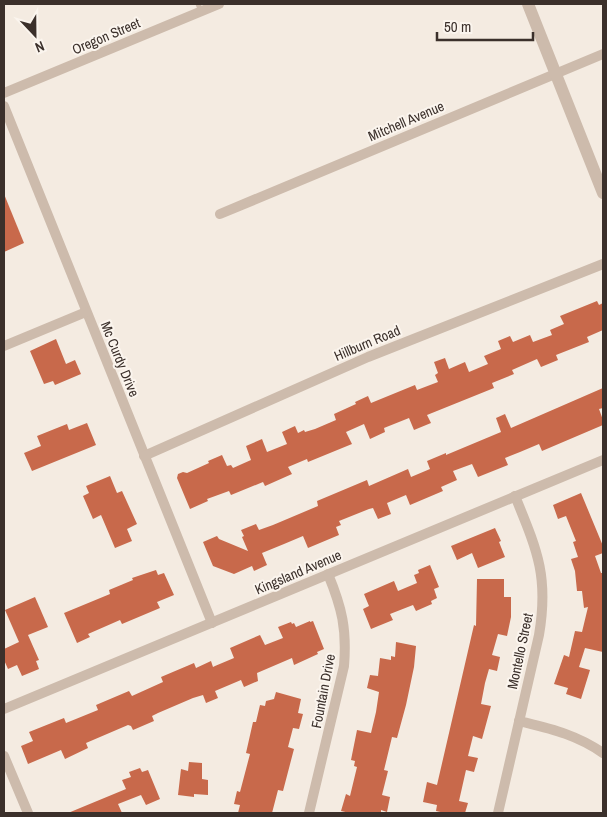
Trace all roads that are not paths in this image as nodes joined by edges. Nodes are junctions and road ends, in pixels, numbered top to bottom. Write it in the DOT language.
graph roads {
  1 [pos="219,4"];
  2 [pos="528,4"];
  3 [pos="199,8"];
  4 [pos="603,54"];
  5 [pos="556,74"];
  6 [pos="4,93"];
  7 [pos="4,106"];
  8 [pos="603,193"];
  9 [pos="220,214"];
  10 [pos="603,264"];
  11 [pos="86,312"];
  12 [pos="4,346"];
  13 [pos="144,456"];
  14 [pos="603,460"];
  15 [pos="515,496"];
  16 [pos="328,574"];
  17 [pos="212,622"];
  18 [pos="4,709"];
  19 [pos="519,722"];
  20 [pos="603,753"];
  21 [pos="4,756"];
  22 [pos="28,813"];
  23 [pos="309,813"];
  24 [pos="498,813"];
  1 -- 3 [label="street, Oregon Street"];
  2 -- 5 [label="street"];
  3 -- 6 [label="street, Oregon Street"];
  4 -- 5 [label="street, Mitchell Avenue"];
  5 -- 8 [label="street"];
  5 -- 9 [label="street, Mitchell Avenue"];
  7 -- 11 [label="street, Mc Curdy Drive"];
  10 -- 13 [label="street, Hillburn Road"];
  11 -- 12 [label="street"];
  11 -- 13 [label="street, Mc Curdy Drive"];
  13 -- 17 [label="street, Mc Curdy Drive"];
  14 -- 15 [label="street, Kingsland Avenue"];
  15 -- 16 [label="street, Kingsland Avenue"];
  15 -- 19 [label="street, Montello Street"];
  16 -- 17 [label="street, Kingsland Avenue"];
  16 -- 23 [label="street, Fountain Drive"];
  17 -- 18 [label="street, Kingsland Avenue"];
  19 -- 20 [label="street"];
  19 -- 24 [label="street, Montello Street"];
  21 -- 22 [label="street"];
}
